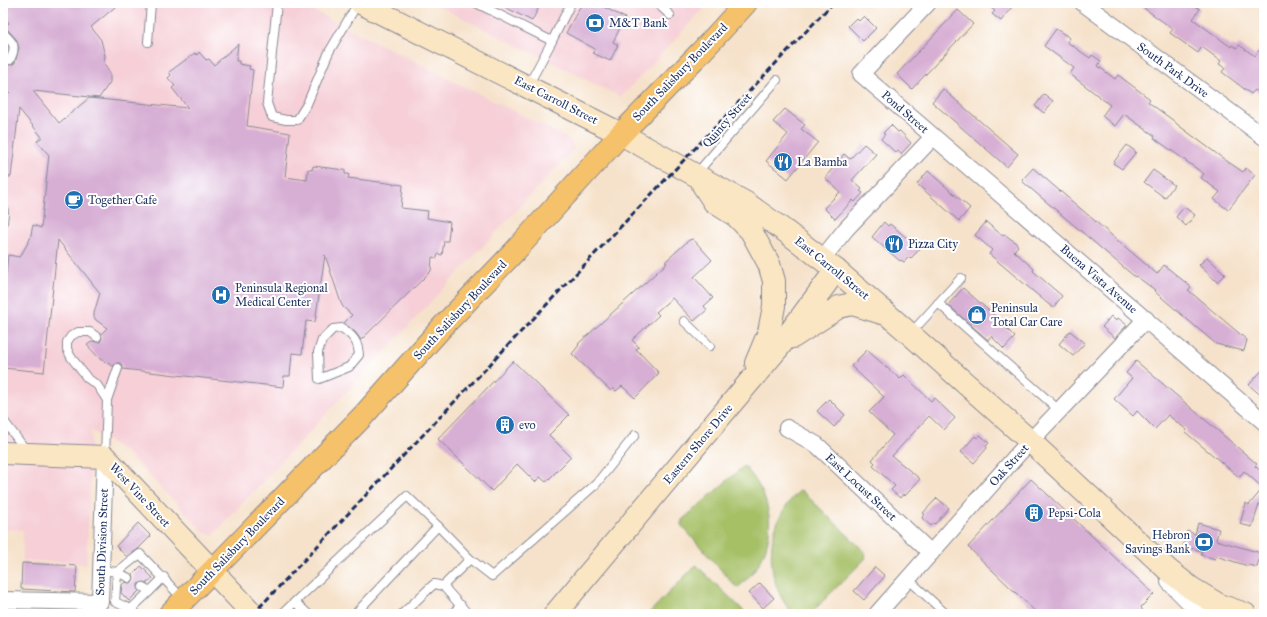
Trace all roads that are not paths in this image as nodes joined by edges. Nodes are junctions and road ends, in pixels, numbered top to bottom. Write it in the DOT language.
graph roads {
  1 [pos="151,3"];
  2 [pos="278,3"];
  3 [pos="358,3"];
  4 [pos="361,3"];
  5 [pos="476,3"];
  6 [pos="571,3"];
  7 [pos="656,3"];
  8 [pos="746,3"];
  9 [pos="928,3"];
  10 [pos="1083,3"];
  11 [pos="670,15"];
  12 [pos="3,33"];
  13 [pos="148,42"];
  14 [pos="552,42"];
  15 [pos="10,60"];
  16 [pos="777,80"];
  17 [pos="528,86"];
  18 [pos="621,134"];
  19 [pos="933,137"];
  20 [pos="1264,137"];
  21 [pos="696,174"];
  22 [pos="3,205"];
  23 [pos="3,222"];
  24 [pos="829,265"];
  25 [pos="961,278"];
  26 [pos="938,303"];
  27 [pos="889,315"];
  28 [pos="1146,319"];
  29 [pos="684,321"];
  30 [pos="910,334"];
  31 [pos="97,337"];
  32 [pos="710,346"];
  33 [pos="779,347"];
  34 [pos="118,368"];
  35 [pos="319,379"];
  36 [pos="746,386"];
  37 [pos="107,400"];
  38 [pos="1059,410"];
  39 [pos="3,420"];
  40 [pos="1264,422"];
  41 [pos="787,428"];
  42 [pos="635,435"];
  43 [pos="1030,442"];
  44 [pos="3,453"];
  45 [pos="28,454"];
  46 [pos="105,457"];
  47 [pos="438,526"];
  48 [pos="931,553"];
  49 [pos="1153,557"];
  50 [pos="470,559"];
  51 [pos="109,571"];
  52 [pos="213,571"];
  53 [pos="164,577"];
  54 [pos="129,578"];
  55 [pos="908,579"];
  56 [pos="444,586"];
  57 [pos="3,600"];
  58 [pos="108,602"];
  59 [pos="295,602"];
  60 [pos="460,605"];
  61 [pos="177,607"];
  62 [pos="134,612"];
  63 [pos="408,612"];
  64 [pos="253,614"];
  65 [pos="282,614"];
  66 [pos="308,614"];
  67 [pos="354,614"];
  68 [pos="452,614"];
  69 [pos="468,614"];
  70 [pos="555,614"];
  71 [pos="877,614"];
  72 [pos="946,614"];
  73 [pos="1201,614"];
  74 [pos="1245,614"];
  1 -- 13 [label="lane"];
  2 -- 3 [label="lane"];
  4 -- 17 [label="main road, East Carroll Street"];
  5 -- 14 [label="lane"];
  6 -- 14 [label="lane"];
  7 -- 11 [label="lane"];
  8 -- 18 [label="main road, South Salisbury Boulevard"];
  9 -- 19 [label="street, Pond Street"];
  10 -- 20 [label="street, South Park Drive"];
  12 -- 15 [label="lane"];
  14 -- 17 [label="lane"];
  16 -- 21 [label="lane, Quincy Street"];
  17 -- 18 [label="main road, East Carroll Street"];
  18 -- 21 [label="main road, East Carroll Street"];
  18 -- 52 [label="main road, South Salisbury Boulevard"];
  19 -- 24 [label="street, Pond Street"];
  19 -- 28 [label="street, Buena Vista Avenue"];
  21 -- 24 [label="main road, East Carroll Street"];
  21 -- 36 [label="main road"];
  22 -- 23 [label="lane"];
  24 -- 27 [label="main road, East Carroll Street"];
  24 -- 33 [label="main road, Eastern Shore Drive"];
  25 -- 26 [label="lane"];
  26 -- 30 [label="lane"];
  26 -- 38 [label="lane"];
  27 -- 30 [label="main road, East Carroll Street"];
  27 -- 33 [label="main road"];
  28 -- 38 [label="street, Oak Street"];
  28 -- 40 [label="street, Buena Vista Avenue"];
  29 -- 32 [label="lane"];
  30 -- 43 [label="main road, East Carroll Street"];
  31 -- 37 [label="lane"];
  33 -- 36 [label="main road, Eastern Shore Drive"];
  34 -- 37 [label="lane"];
  35 -- 35 [label="lane"];
  36 -- 70 [label="main road, Eastern Shore Drive"];
  37 -- 46 [label="lane"];
  38 -- 43 [label="street, Oak Street"];
  39 -- 45 [label="lane"];
  41 -- 48 [label="street, East Locust Street"];
  42 -- 50 [label="lane"];
  43 -- 48 [label="street, Oak Street"];
  43 -- 49 [label="main road, East Carroll Street"];
  44 -- 45 [label="main road, West Vine Street"];
  45 -- 46 [label="main road, West Vine Street"];
  46 -- 51 [label="street, South Division Street"];
  46 -- 52 [label="main road, West Vine Street"];
  47 -- 50 [label="lane"];
  47 -- 59 [label="lane"];
  47 -- 67 [label="lane"];
  48 -- 55 [label="street, Oak Street"];
  49 -- 73 [label="street"];
  49 -- 74 [label="main road, East Carroll Street"];
  50 -- 56 [label="lane"];
  51 -- 53 [label="lane"];
  51 -- 54 [label="lane"];
  51 -- 58 [label="street, South Division Street"];
  52 -- 61 [label="main road, South Salisbury Boulevard"];
  52 -- 64 [label="main road, West Vine Street"];
  53 -- 61 [label="lane"];
  53 -- 62 [label="lane"];
  55 -- 71 [label="street, Oak Street"];
  55 -- 72 [label="lane"];
  56 -- 60 [label="lane"];
  56 -- 63 [label="lane"];
  57 -- 58 [label="street"];
  58 -- 62 [label="lane"];
  59 -- 65 [label="lane"];
  59 -- 66 [label="lane"];
  60 -- 68 [label="lane"];
  60 -- 69 [label="lane"];
}
